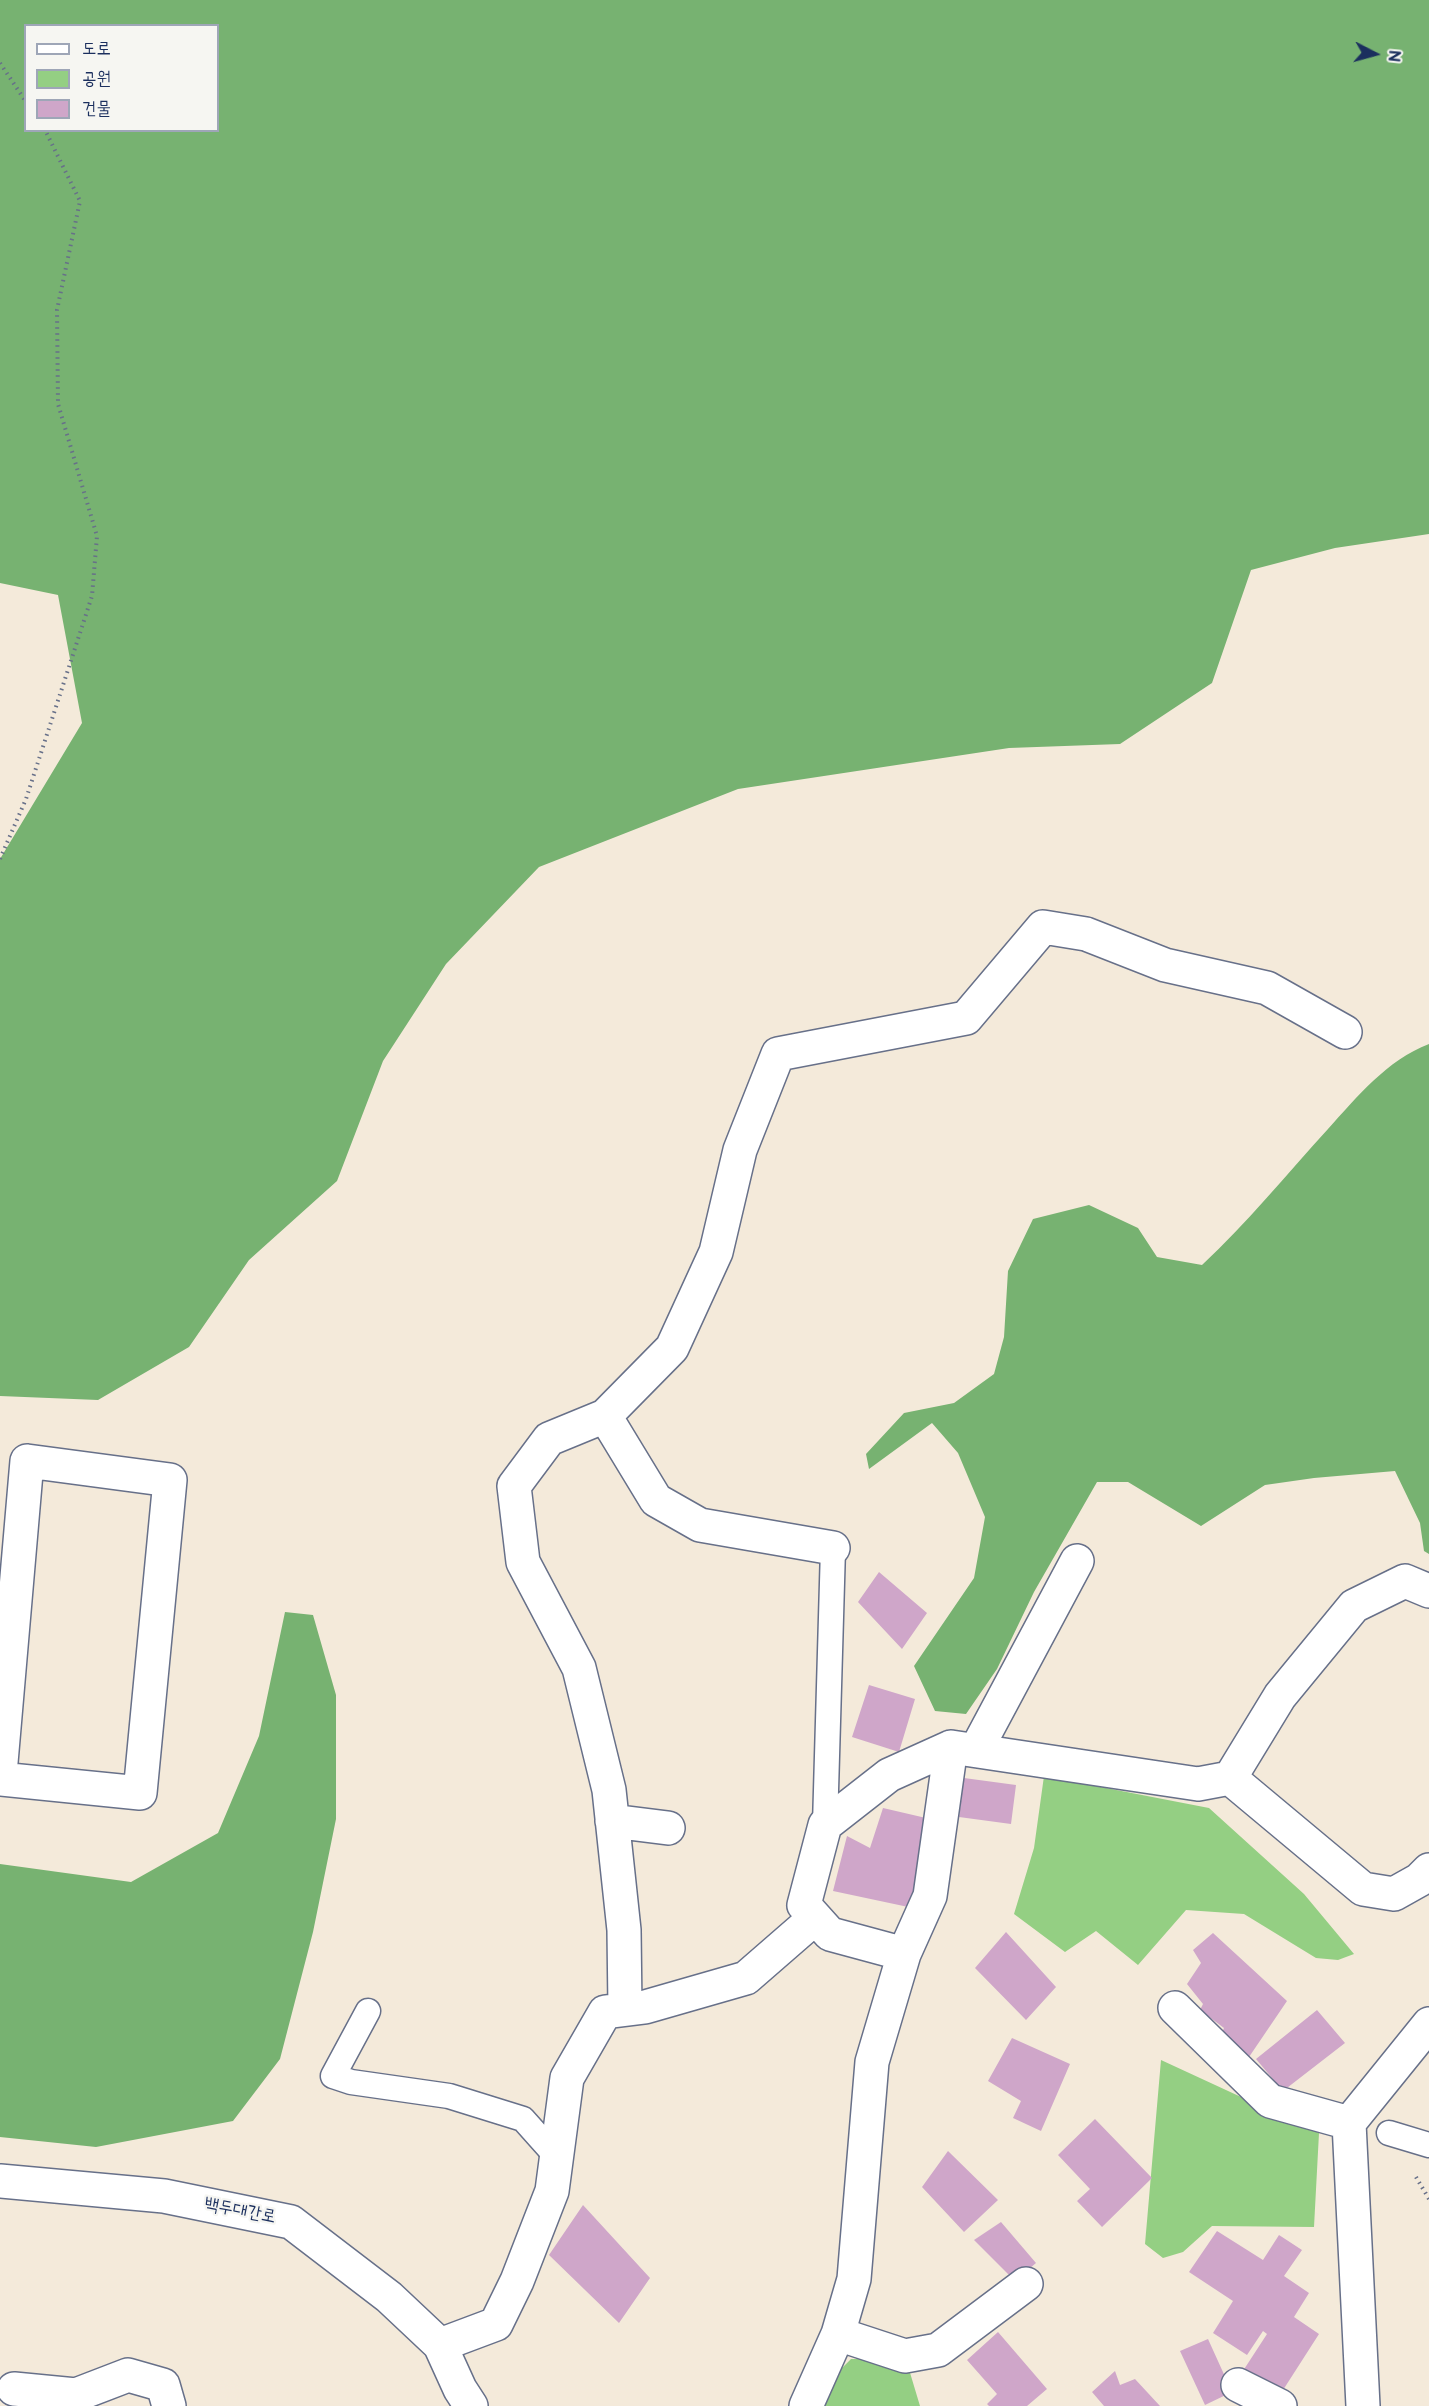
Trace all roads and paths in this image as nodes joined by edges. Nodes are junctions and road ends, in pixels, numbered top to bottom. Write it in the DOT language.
graph roads {
  1 [pos="0,63"];
  2 [pos="24,99"];
  3 [pos="46,132"];
  4 [pos="0,859"];
  5 [pos="1345,1032"];
  6 [pos="605,1416"];
  7 [pos="13,1461"];
  8 [pos="833,1548"];
  9 [pos="1077,1561"];
  10 [pos="1429,1591"];
  11 [pos="963,1749"];
  12 [pos="0,1774"];
  13 [pos="1230,1778"];
  14 [pos="0,1779"];
  15 [pos="612,1821"];
  16 [pos="825,1825"];
  17 [pos="669,1828"];
  18 [pos="1429,1870"];
  19 [pos="816,1918"];
  20 [pos="904,1954"];
  21 [pos="1174,2008"];
  22 [pos="625,2009"];
  23 [pos="368,2011"];
  24 [pos="1429,2024"];
  25 [pos="1349,2123"];
  26 [pos="1389,2133"];
  27 [pos="1429,2145"];
  28 [pos="556,2156"];
  29 [pos="0,2181"];
  30 [pos="1026,2284"];
  31 [pos="838,2334"];
  32 [pos="441,2345"];
  33 [pos="1238,2385"];
  34 [pos="14,2389"];
  35 [pos="460,2400"];
  36 [pos="169,2406"];
  37 [pos="806,2406"];
  38 [pos="1280,2406"];
  39 [pos="1363,2406"];
  1 -- 2 [label="path"];
  3 -- 4 [label="path"];
  5 -- 6 [label="street"];
  6 -- 8 [label="street"];
  6 -- 15 [label="street"];
  7 -- 12 [label="street"];
  7 -- 14 [label="street"];
  8 -- 16 [label="lane"];
  9 -- 11 [label="street"];
  10 -- 13 [label="street"];
  11 -- 13 [label="street"];
  11 -- 16 [label="street"];
  11 -- 20 [label="street"];
  13 -- 18 [label="street"];
  15 -- 17 [label="street"];
  15 -- 22 [label="street"];
  16 -- 19 [label="street"];
  19 -- 20 [label="street"];
  19 -- 22 [label="street"];
  20 -- 31 [label="street"];
  21 -- 25 [label="street"];
  22 -- 28 [label="street"];
  23 -- 28 [label="lane"];
  24 -- 25 [label="street"];
  25 -- 39 [label="street"];
  26 -- 27 [label="lane"];
  28 -- 32 [label="street"];
  29 -- 32 [label="street, 백두대간로"];
  30 -- 31 [label="street"];
  31 -- 37 [label="street"];
  32 -- 35 [label="street, 백두대간로"];
  33 -- 38 [label="street"];
  34 -- 36 [label="street"];
}
